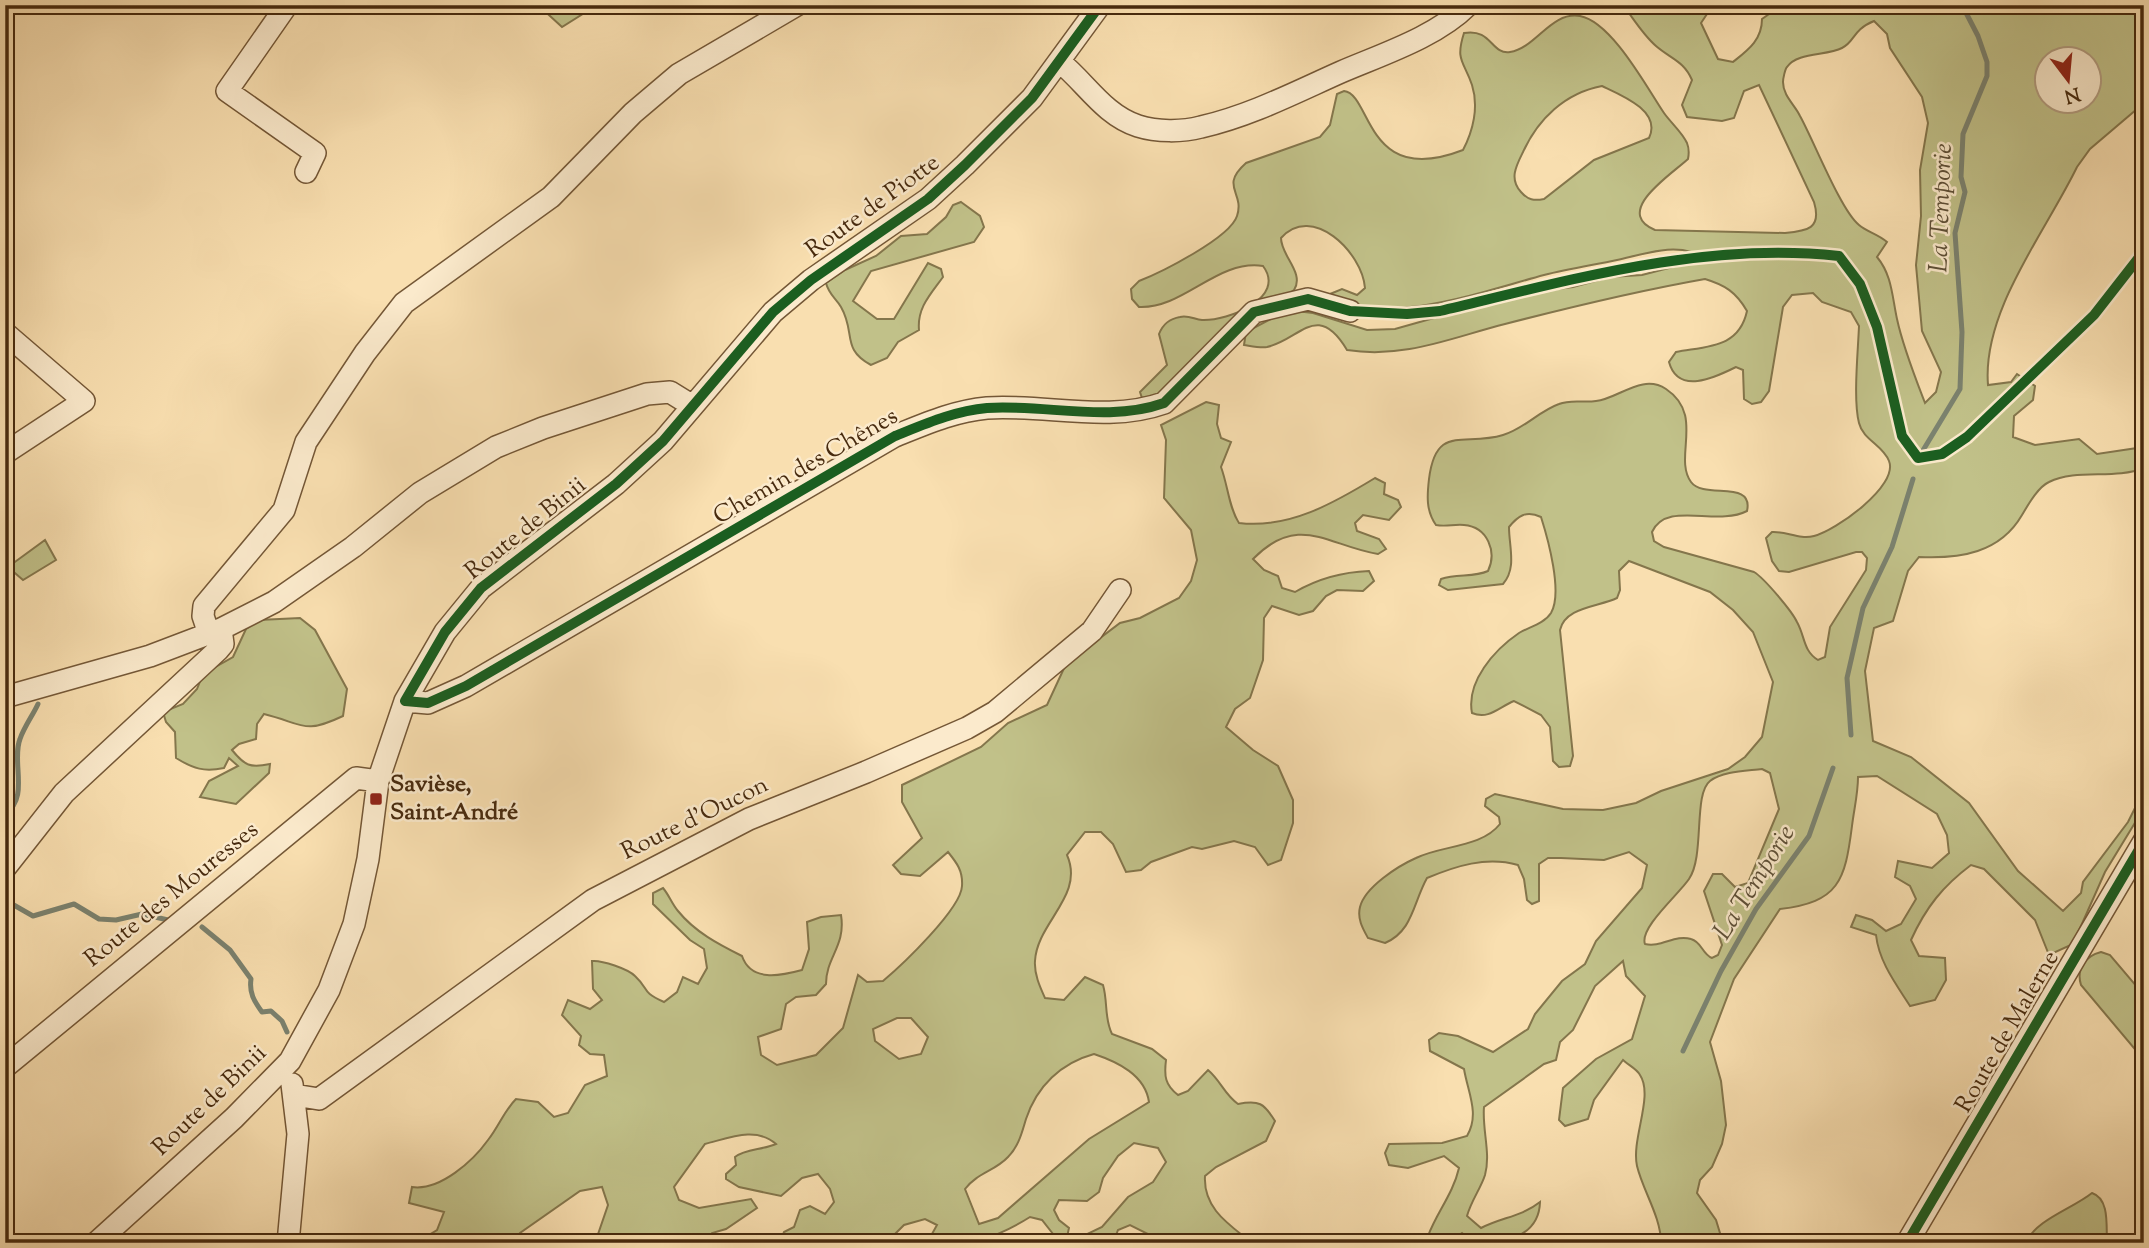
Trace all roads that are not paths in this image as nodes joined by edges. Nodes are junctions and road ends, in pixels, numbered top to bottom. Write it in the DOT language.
graph roads {
  1 [pos="287,5"];
  2 [pos="797,5"];
  3 [pos="1100,5"];
  4 [pos="1468,5"];
  5 [pos="1060,62"];
  6 [pos="306,172"];
  7 [pos="1350,311"];
  8 [pos="5,333"];
  9 [pos="691,405"];
  10 [pos="5,453"];
  11 [pos="1120,590"];
  12 [pos="215,631"];
  13 [pos="5,697"];
  14 [pos="405,701"];
  15 [pos="378,781"];
  16 [pos="2144,841"];
  17 [pos="5,868"];
  18 [pos="290,1061"];
  19 [pos="5,1067"];
  20 [pos="293,1095"];
  21 [pos="96,1243"];
  22 [pos="288,1243"];
  23 [pos="1907,1243"];
  1 -- 6 [label="street"];
  2 -- 12 [label="street"];
  3 -- 5 [label="street, Route de Piotte"];
  4 -- 5 [label="street"];
  5 -- 9 [label="street, Route de Piotte"];
  7 -- 14 [label="street, Chemin des Chênes"];
  8 -- 10 [label="street"];
  9 -- 12 [label="street"];
  9 -- 14 [label="street, Route de Binii"];
  11 -- 20 [label="street, Route d'Oucon"];
  12 -- 13 [label="street"];
  12 -- 17 [label="street"];
  14 -- 15 [label="street, Route de Binii"];
  15 -- 18 [label="street, Route de Binii"];
  15 -- 19 [label="street, Route des Mouresses"];
  16 -- 23 [label="street, Route de Malerne"];
  18 -- 20 [label="street"];
  18 -- 21 [label="street, Route de Binii"];
  20 -- 22 [label="street"];
}
